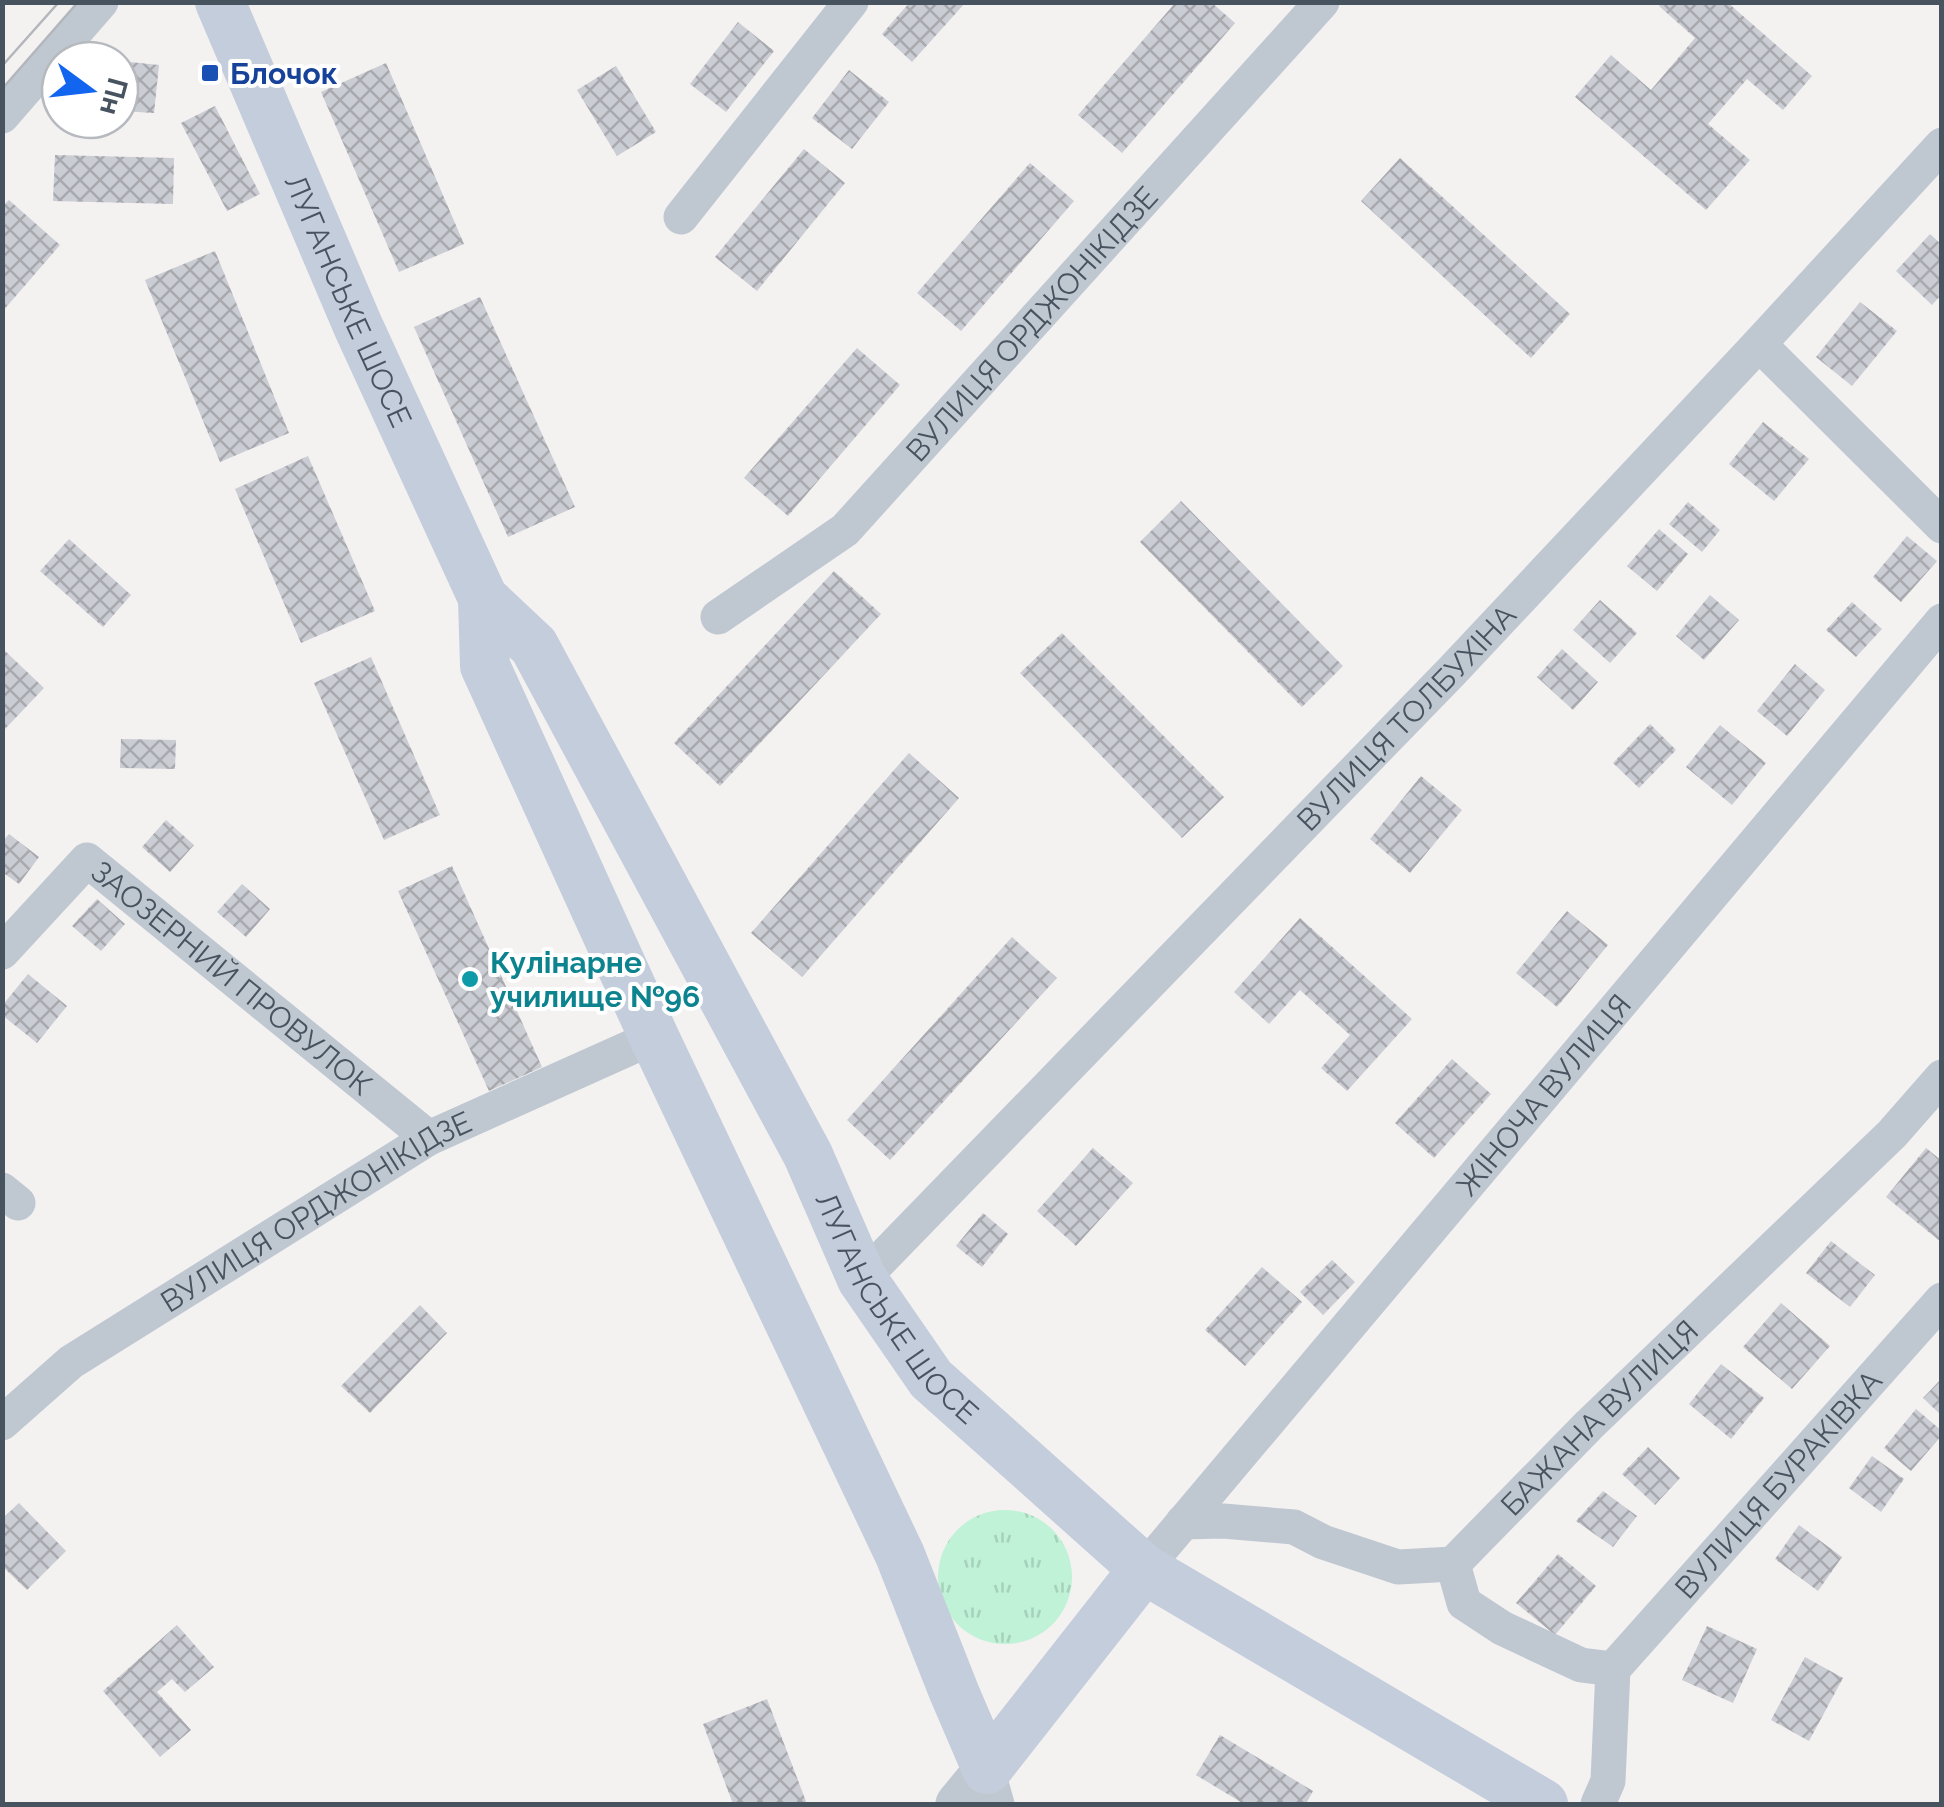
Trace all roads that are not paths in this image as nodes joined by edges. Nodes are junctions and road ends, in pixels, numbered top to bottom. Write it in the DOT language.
graph roads {
  1 [pos="101,2"];
  2 [pos="220,2"];
  3 [pos="852,2"];
  4 [pos="1322,2"];
  5 [pos="2,116"];
  6 [pos="1942,145"];
  7 [pos="682,217"];
  8 [pos="1759,344"];
  9 [pos="1942,526"];
  10 [pos="482,598"];
  11 [pos="718,617"];
  12 [pos="1942,621"];
  13 [pos="2,952"];
  14 [pos="654,1037"];
  15 [pos="1942,1077"];
  16 [pos="429,1138"];
  17 [pos="862,1280"];
  18 [pos="1942,1300"];
  19 [pos="2,1423"];
  20 [pos="1183,1522"];
  21 [pos="1453,1564"];
  22 [pos="1144,1569"];
  23 [pos="1613,1669"];
  24 [pos="981,1793"];
  25 [pos="1543,1804"];
  26 [pos="1598,1804"];
  1 -- 5 [label="street"];
  2 -- 10 [label="main road, ЛУГАНСЬКЕ ШОСЕ"];
  3 -- 7 [label="street"];
  4 -- 11 [label="street, ВУЛИЦЯ ОРДЖОНІКІДЗЕ"];
  6 -- 8 [label="street, ВУЛИЦЯ ТОЛБУХІНА"];
  8 -- 9 [label="street"];
  8 -- 17 [label="street, ВУЛИЦЯ ТОЛБУХІНА"];
  10 -- 14 [label="main road, ЛУГАНСЬКЕ ШОСЕ"];
  10 -- 17 [label="main road, ЛУГАНСЬКЕ ШОСЕ"];
  12 -- 20 [label="street, ЖІНОЧА ВУЛИЦЯ"];
  13 -- 16 [label="street, ЗАОЗЕРНИЙ ПРОВУЛОК"];
  14 -- 16 [label="street, ВУЛИЦЯ ОРДЖОНІКІДЗЕ"];
  14 -- 24 [label="main road, ЛУГАНСЬКЕ ШОСЕ"];
  15 -- 21 [label="street, БАЖАНА ВУЛИЦЯ"];
  16 -- 19 [label="street, ВУЛИЦЯ ОРДЖОНІКІДЗЕ"];
  17 -- 22 [label="main road, ЛУГАНСЬКЕ ШОСЕ"];
  18 -- 23 [label="street, ВУЛИЦЯ БУРАКІВКА"];
  20 -- 21 [label="street"];
  20 -- 22 [label="street, ЖІНОЧА ВУЛИЦЯ"];
  21 -- 23 [label="street"];
  22 -- 24 [label="main road"];
  22 -- 25 [label="main road, ЛУГАНСЬКЕ ШОСЕ"];
  23 -- 26 [label="street"];
}
